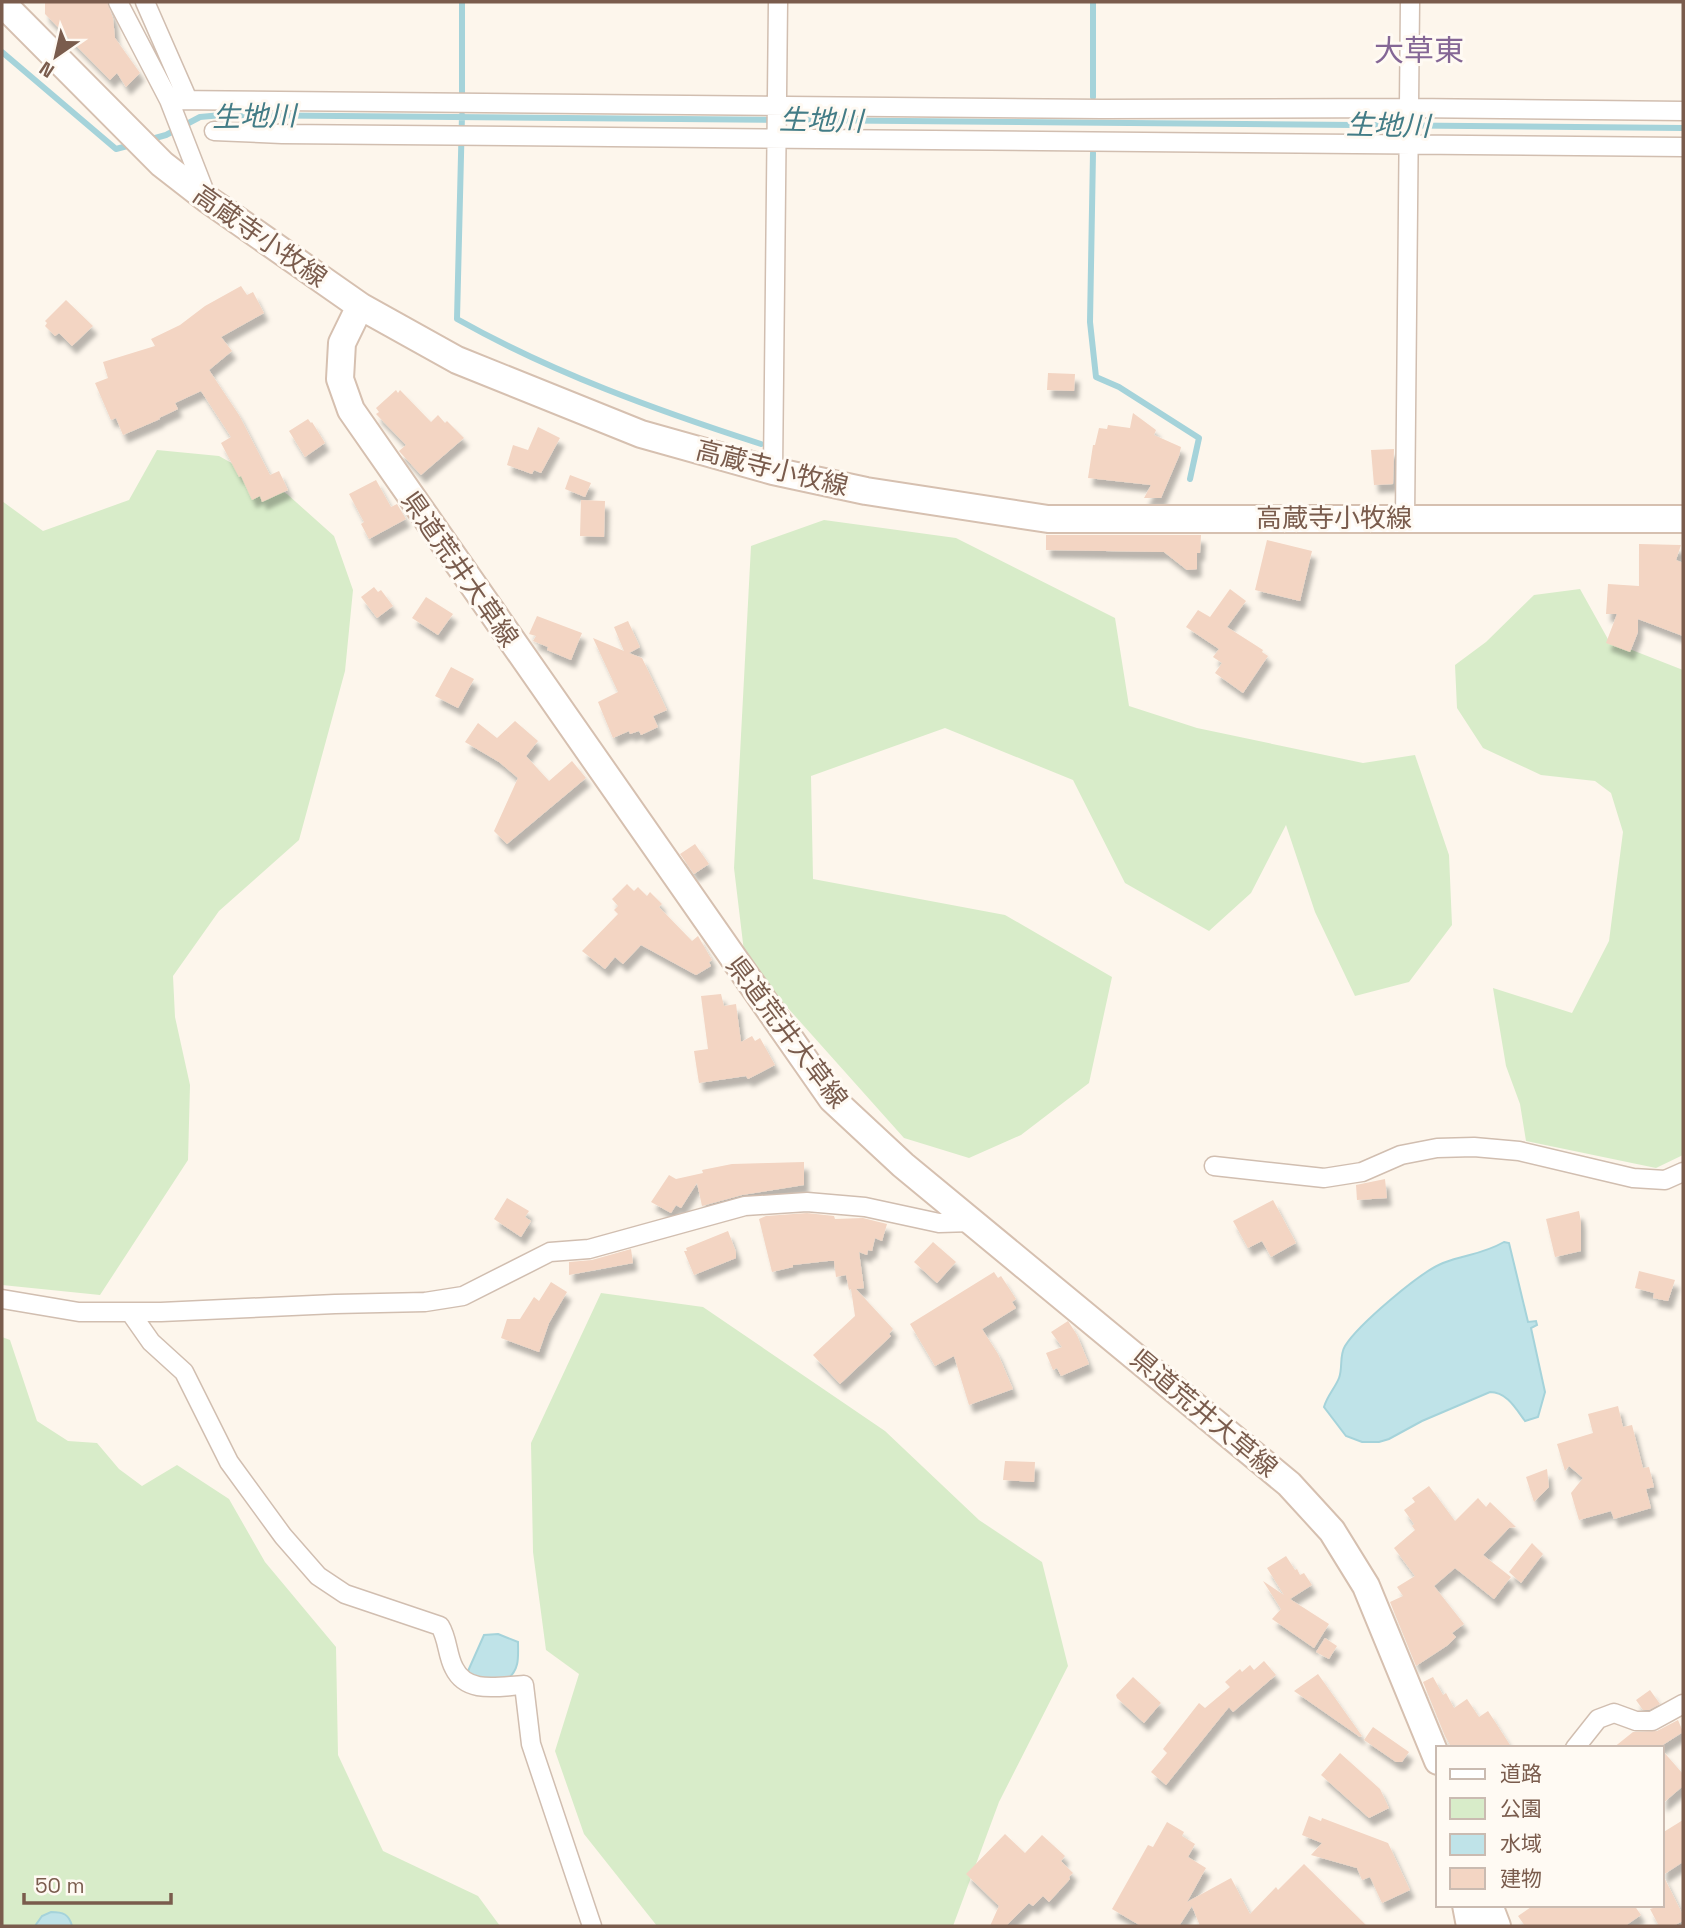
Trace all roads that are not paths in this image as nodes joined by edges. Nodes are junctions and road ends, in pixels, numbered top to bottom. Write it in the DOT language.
graph roads {
  1 [pos="2,2"];
  2 [pos="118,2"];
  3 [pos="145,2"];
  4 [pos="778,2"];
  5 [pos="1410,2"];
  6 [pos="169,100"];
  7 [pos="188,100"];
  8 [pos="283,101"];
  9 [pos="777,104"];
  10 [pos="1409,107"];
  11 [pos="1683,111"];
  12 [pos="214,131"];
  13 [pos="282,134"];
  14 [pos="776,139"];
  15 [pos="1409,144"];
  16 [pos="1683,147"];
  17 [pos="207,199"];
  18 [pos="360,306"];
  19 [pos="773,471"];
  20 [pos="1405,518"];
  21 [pos="1683,519"];
  22 [pos="1214,1166"];
  23 [pos="1683,1172"];
  24 [pos="972,1222"];
  25 [pos="2,1299"];
  26 [pos="130,1312"];
  27 [pos="1683,1704"];
  28 [pos="1577,1746"];
  29 [pos="1436,1756"];
  30 [pos="1466,1907"];
  31 [pos="1490,1907"];
  32 [pos="592,1926"];
  33 [pos="1471,1926"];
  34 [pos="1497,1926"];
  1 -- 17 [label="main road, 高蔵寺小牧線"];
  2 -- 6 [label="street"];
  3 -- 7 [label="street"];
  4 -- 9 [label="street"];
  5 -- 10 [label="street"];
  6 -- 7 [label="street"];
  6 -- 17 [label="street"];
  7 -- 8 [label="street"];
  8 -- 9 [label="street"];
  8 -- 13 [label="street"];
  9 -- 10 [label="street"];
  9 -- 14 [label="street"];
  10 -- 11 [label="street"];
  10 -- 15 [label="street"];
  12 -- 13 [label="street"];
  13 -- 14 [label="street"];
  14 -- 15 [label="street"];
  14 -- 19 [label="street"];
  15 -- 16 [label="street"];
  15 -- 20 [label="street"];
  17 -- 18 [label="main road, 高蔵寺小牧線"];
  18 -- 19 [label="main road, 高蔵寺小牧線"];
  18 -- 24 [label="main road, 県道荒井大草線"];
  19 -- 20 [label="main road, 高蔵寺小牧線"];
  20 -- 21 [label="main road, 高蔵寺小牧線"];
  22 -- 23 [label="street"];
  24 -- 26 [label="street"];
  24 -- 29 [label="main road, 県道荒井大草線"];
  25 -- 26 [label="street"];
  26 -- 32 [label="street"];
  27 -- 28 [label="street"];
  30 -- 33 [label="main road"];
  31 -- 34 [label="main road"];
}
